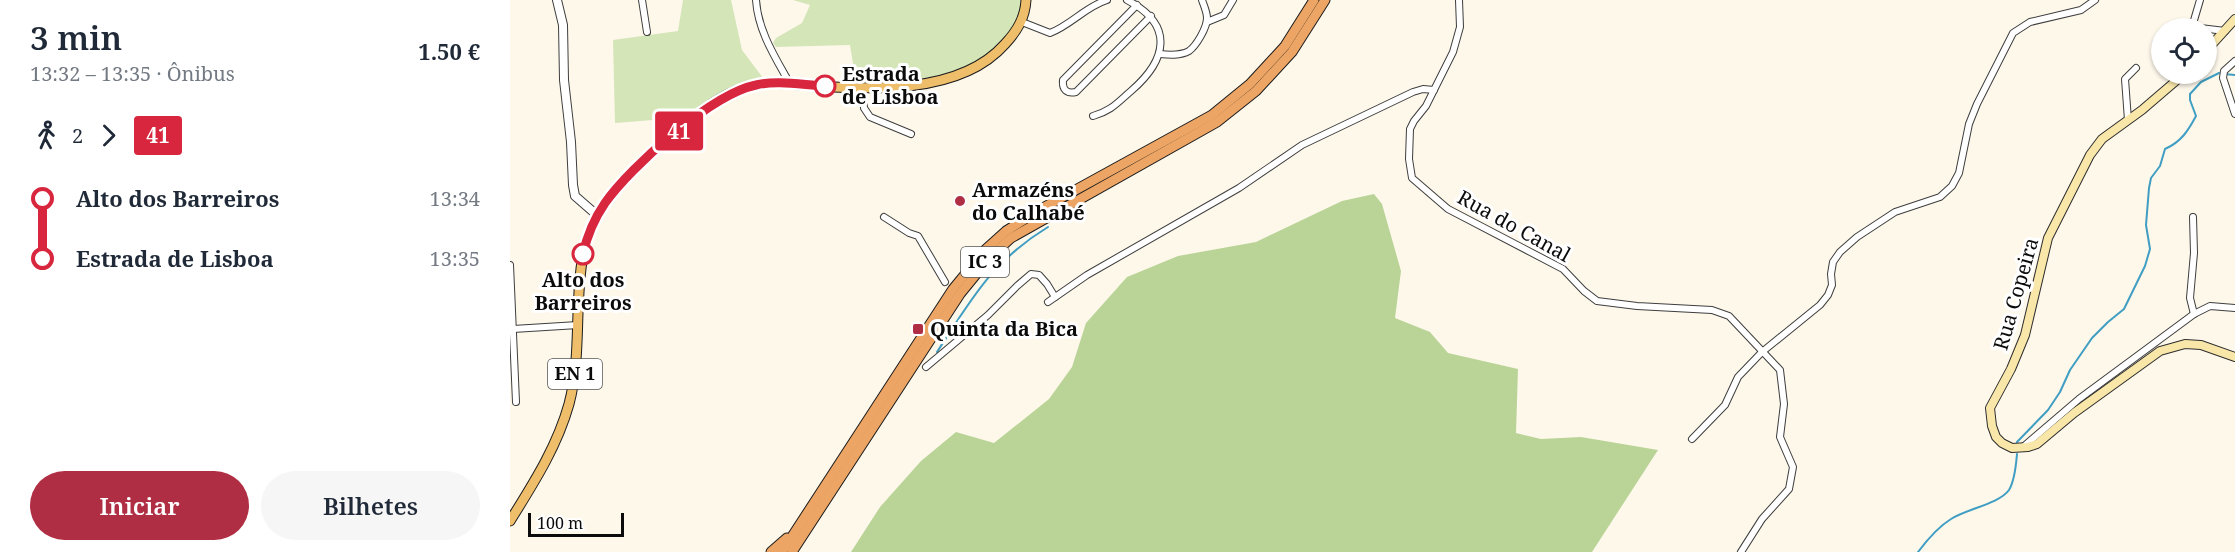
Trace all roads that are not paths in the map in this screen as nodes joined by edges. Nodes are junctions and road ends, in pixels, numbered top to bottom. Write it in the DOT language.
graph roads {
  1 [pos="557,0"];
  2 [pos="642,0"];
  3 [pos="756,0"];
  4 [pos="1026,0"];
  5 [pos="1107,0"];
  6 [pos="1127,0"];
  7 [pos="1202,0"];
  8 [pos="1233,0"];
  9 [pos="1314,0"];
  10 [pos="1325,0"];
  11 [pos="1459,0"];
  12 [pos="2095,0"];
  13 [pos="2200,0"];
  14 [pos="1137,5"];
  15 [pos="1150,16"];
  16 [pos="2235,19"];
  17 [pos="1022,22"];
  18 [pos="1207,22"];
  19 [pos="647,32"];
  20 [pos="2225,32"];
  21 [pos="2217,40"];
  22 [pos="1160,54"];
  23 [pos="2235,61"];
  24 [pos="2136,68"];
  25 [pos="790,84"];
  26 [pos="2172,84"];
  27 [pos="862,88"];
  28 [pos="1434,90"];
  29 [pos="2235,114"];
  30 [pos="1093,116"];
  31 [pos="2128,120"];
  32 [pos="911,134"];
  33 [pos="598,216"];
  34 [pos="884,217"];
  35 [pos="2193,217"];
  36 [pos="510,265"];
  37 [pos="945,282"];
  38 [pos="1055,297"];
  39 [pos="1048,302"];
  40 [pos="2235,308"];
  41 [pos="2194,314"];
  42 [pos="578,325"];
  43 [pos="513,329"];
  44 [pos="1762,352"];
  45 [pos="2235,357"];
  46 [pos="926,367"];
  47 [pos="516,402"];
  48 [pos="1692,439"];
  49 [pos="2022,448"];
  50 [pos="510,521"];
  51 [pos="797,528"];
  52 [pos="771,552"];
  53 [pos="782,552"];
  54 [pos="792,552"];
  55 [pos="1741,552"];
  1 -- 33 [label="street"];
  2 -- 19 [label="street"];
  3 -- 25 [label="street"];
  4 -- 17 [label="main road, EN 1"];
  5 -- 17 [label="street"];
  6 -- 14 [label="street"];
  7 -- 18 [label="street"];
  8 -- 18 [label="street"];
  9 -- 51 [label="highway, IC 3"];
  10 -- 54 [label="highway, IC 3"];
  11 -- 28 [label="street, Rua do Canal"];
  12 -- 44 [label="street"];
  13 -- 20 [label="street"];
  14 -- 15 [label="street"];
  14 -- 15 [label="street"];
  15 -- 22 [label="street"];
  16 -- 20 [label="main road"];
  17 -- 27 [label="main road, EN 1"];
  18 -- 22 [label="street"];
  20 -- 21 [label="main road"];
  22 -- 30 [label="street"];
  23 -- 29 [label="street"];
  24 -- 31 [label="street"];
  25 -- 27 [label="main road, EN 1"];
  25 -- 33 [label="main road, EN 1"];
  26 -- 31 [label="main road, Rua Copeira"];
  27 -- 32 [label="street"];
  28 -- 38 [label="street"];
  28 -- 44 [label="street, Rua do Canal"];
  31 -- 49 [label="main road, Rua Copeira"];
  33 -- 42 [label="main road, EN 1"];
  34 -- 37 [label="street"];
  35 -- 41 [label="street"];
  36 -- 43 [label="street"];
  38 -- 39 [label="street"];
  38 -- 46 [label="street"];
  40 -- 41 [label="street"];
  41 -- 49 [label="street"];
  42 -- 43 [label="street"];
  42 -- 50 [label="main road, EN 1"];
  43 -- 47 [label="street"];
  44 -- 48 [label="street"];
  44 -- 55 [label="street, Rua do Canal"];
  45 -- 49 [label="main road"];
  51 -- 52 [label="highway"];
  51 -- 53 [label="highway, IC 3"];
}
